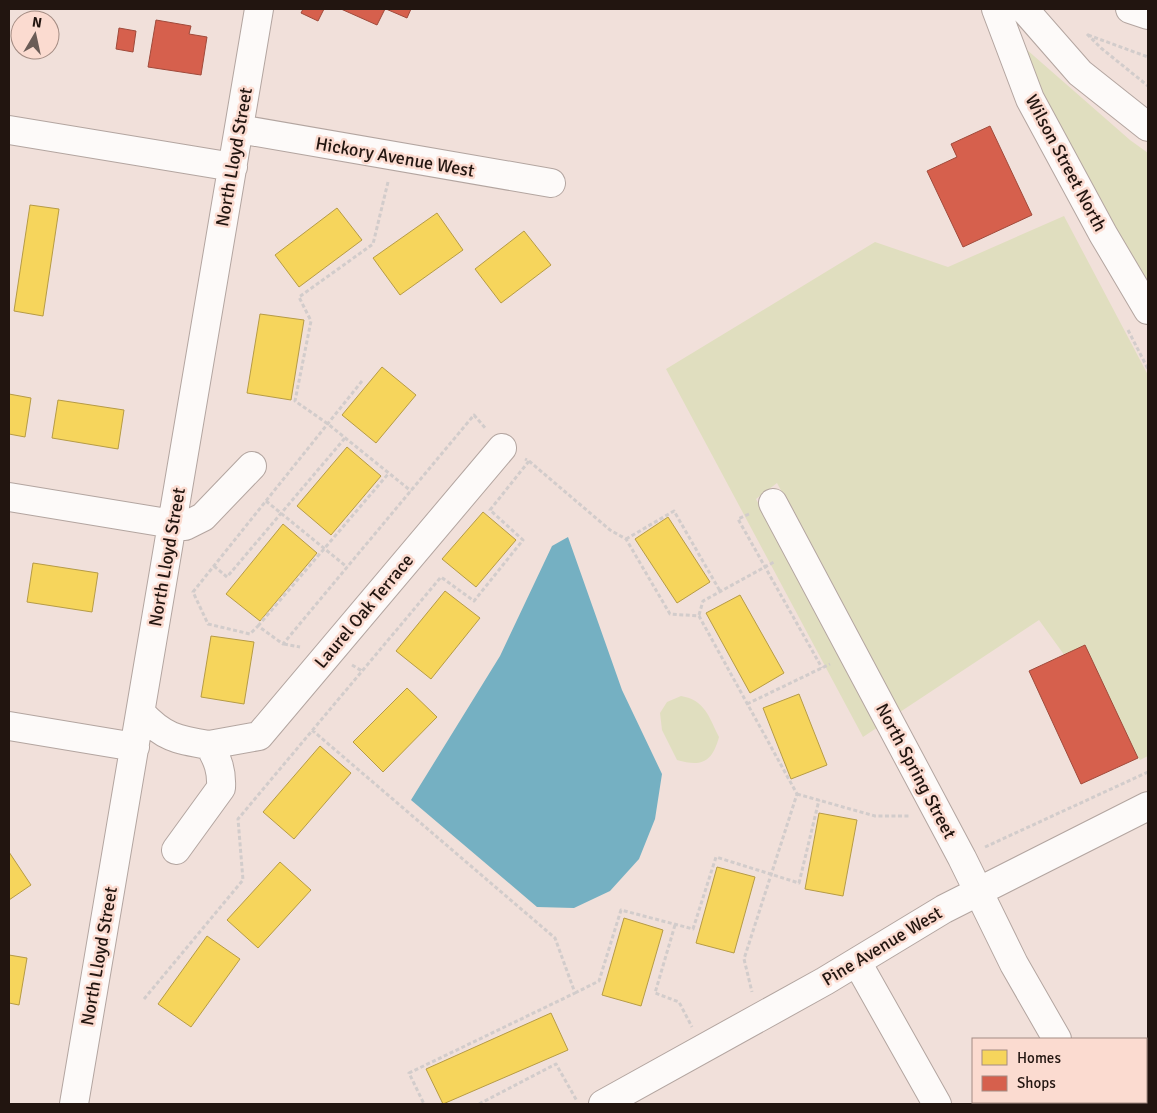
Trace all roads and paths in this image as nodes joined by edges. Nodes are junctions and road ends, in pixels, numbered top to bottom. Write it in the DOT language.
graph roads {
  1 [pos="259,9"];
  2 [pos="996,9"];
  3 [pos="1024,9"];
  4 [pos="1130,9"];
  5 [pos="1148,15"];
  6 [pos="1148,58"];
  7 [pos="1148,86"];
  8 [pos="1148,128"];
  9 [pos="239,129"];
  10 [pos="9,130"];
  11 [pos="394,157"];
  12 [pos="225,166"];
  13 [pos="551,183"];
  14 [pos="1148,310"];
  15 [pos="345,438"];
  16 [pos="502,448"];
  17 [pos="529,461"];
  18 [pos="252,466"];
  19 [pos="389,473"];
  20 [pos="411,491"];
  21 [pos="9,497"];
  22 [pos="266,501"];
  23 [pos="773,503"];
  24 [pos="281,514"];
  25 [pos="172,525"];
  26 [pos="626,538"];
  27 [pos="324,548"];
  28 [pos="798,550"];
  29 [pos="214,566"];
  30 [pos="348,567"];
  31 [pos="766,567"];
  32 [pos="720,591"];
  33 [pos="699,616"];
  34 [pos="258,626"];
  35 [pos="854,653"];
  36 [pos="822,668"];
  37 [pos="747,704"];
  38 [pos="141,713"];
  39 [pos="9,726"];
  40 [pos="312,730"];
  41 [pos="209,745"];
  42 [pos="135,747"];
  43 [pos="1148,772"];
  44 [pos="797,794"];
  45 [pos="819,800"];
  46 [pos="1148,806"];
  47 [pos="939,815"];
  48 [pos="176,850"];
  49 [pos="962,858"];
  50 [pos="771,874"];
  51 [pos="980,891"];
  52 [pos="675,925"];
  53 [pos="858,962"];
  54 [pos="575,993"];
  55 [pos="759,1016"];
  56 [pos="1056,1038"];
  57 [pos="703,1048"];
  58 [pos="616,1101"];
  59 [pos="74,1104"];
  60 [pos="424,1104"];
  61 [pos="479,1104"];
  62 [pos="579,1104"];
  63 [pos="937,1104"];
  1 -- 9 [label="street, North Lloyd Street"];
  2 -- 14 [label="street, Wilson Street North"];
  3 -- 8 [label="street"];
  4 -- 5 [label="street"];
  6 -- 7 [label="path"];
  9 -- 11 [label="street, Hickory Avenue West"];
  9 -- 12 [label="street, North Lloyd Street"];
  10 -- 12 [label="street"];
  11 -- 13 [label="street, Hickory Avenue West"];
  11 -- 15 [label="path"];
  12 -- 25 [label="street, North Lloyd Street"];
  15 -- 19 [label="path"];
  15 -- 24 [label="path"];
  16 -- 41 [label="street, Laurel Oak Terrace"];
  17 -- 26 [label="path"];
  18 -- 25 [label="street"];
  19 -- 20 [label="path"];
  19 -- 27 [label="path"];
  21 -- 25 [label="street"];
  22 -- 24 [label="path"];
  23 -- 28 [label="street, North Spring Street"];
  23 -- 31 [label="path"];
  24 -- 27 [label="path"];
  24 -- 29 [label="path"];
  25 -- 38 [label="street, North Lloyd Street"];
  26 -- 32 [label="path"];
  26 -- 33 [label="path"];
  27 -- 30 [label="path"];
  27 -- 34 [label="path"];
  28 -- 31 [label="path"];
  28 -- 35 [label="street, North Spring Street"];
  31 -- 32 [label="path"];
  31 -- 36 [label="path"];
  32 -- 33 [label="path"];
  33 -- 37 [label="path"];
  35 -- 36 [label="path"];
  35 -- 47 [label="street, North Spring Street"];
  36 -- 37 [label="path"];
  37 -- 44 [label="path"];
  38 -- 41 [label="street, Laurel Oak Terrace"];
  38 -- 42 [label="street, North Lloyd Street"];
  39 -- 42 [label="street"];
  40 -- 54 [label="path"];
  41 -- 48 [label="street"];
  42 -- 59 [label="street, North Lloyd Street"];
  43 -- 49 [label="path"];
  44 -- 45 [label="path"];
  44 -- 50 [label="path"];
  45 -- 47 [label="path"];
  45 -- 50 [label="path"];
  46 -- 51 [label="street, Pine Avenue West"];
  47 -- 49 [label="street, North Spring Street"];
  49 -- 51 [label="street, North Spring Street"];
  50 -- 52 [label="path"];
  50 -- 55 [label="path"];
  51 -- 53 [label="street, Pine Avenue West"];
  51 -- 56 [label="street, North Spring Street"];
  52 -- 54 [label="path"];
  52 -- 57 [label="path"];
  53 -- 55 [label="street, Pine Avenue West"];
  53 -- 63 [label="street"];
  54 -- 60 [label="path"];
  55 -- 57 [label="street, Pine Avenue West"];
  57 -- 58 [label="street, Pine Avenue West"];
  61 -- 62 [label="path"];
}
